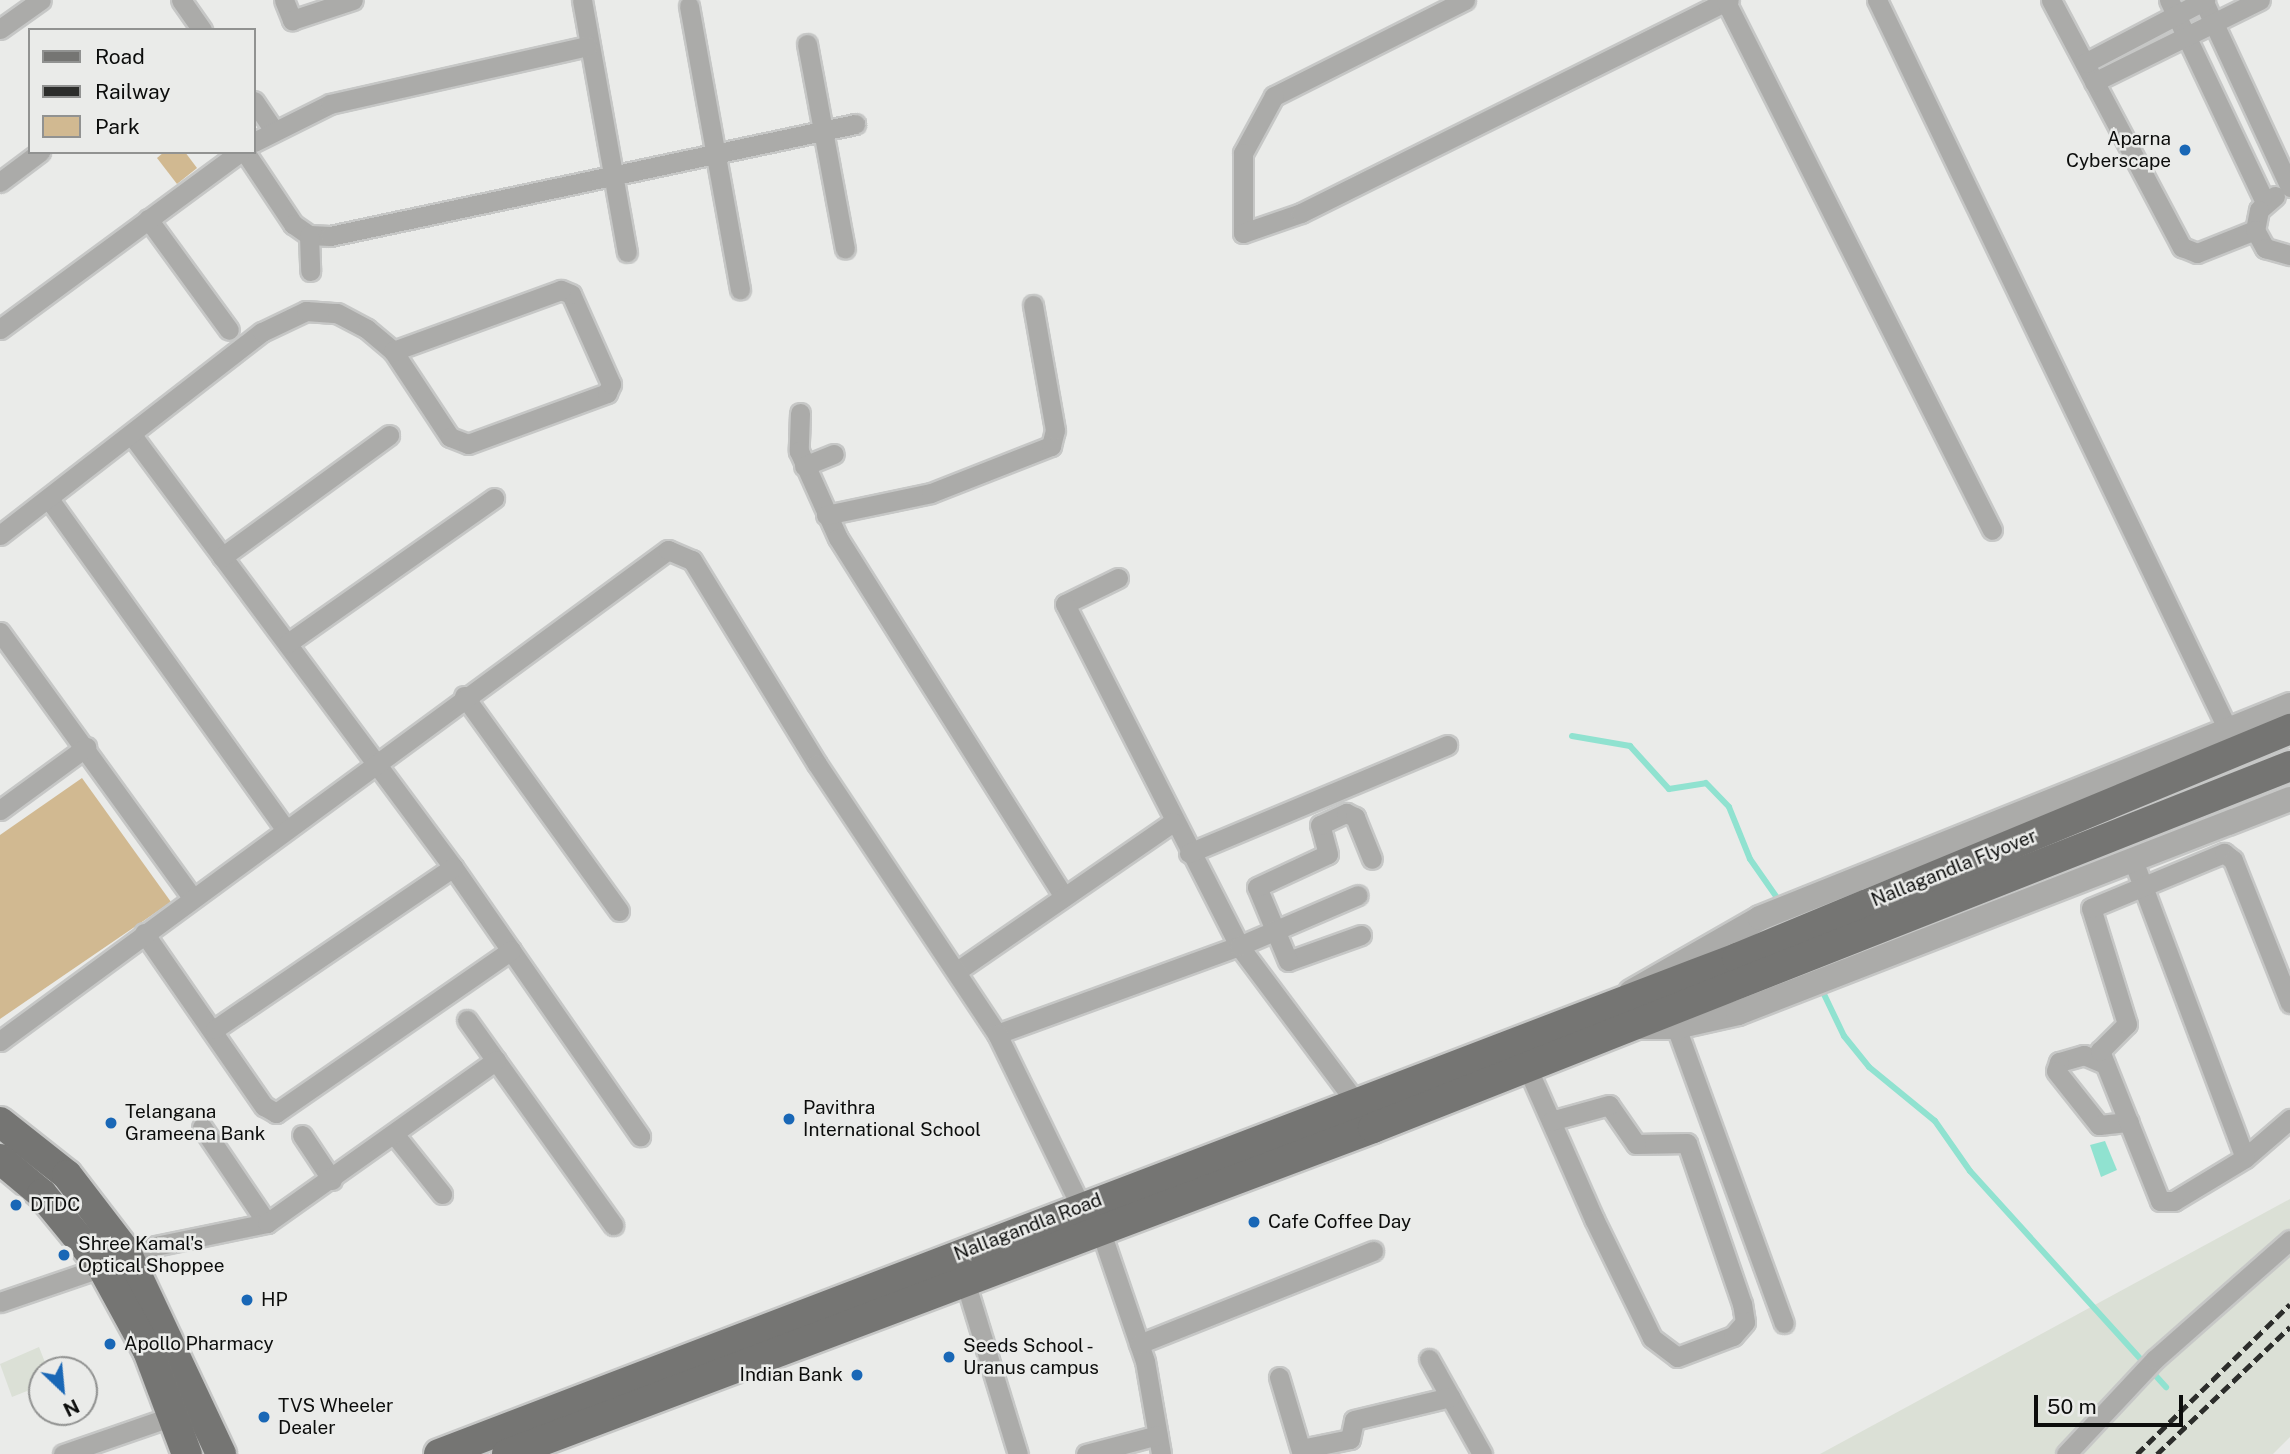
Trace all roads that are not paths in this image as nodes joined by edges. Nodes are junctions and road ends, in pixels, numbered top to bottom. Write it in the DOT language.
graph roads {
  1 [pos="41,0"];
  2 [pos="181,0"];
  3 [pos="284,0"];
  4 [pos="354,0"];
  5 [pos="582,0"];
  6 [pos="1465,0"];
  7 [pos="1877,0"];
  8 [pos="2051,0"];
  9 [pos="2204,0"];
  10 [pos="2260,0"];
  11 [pos="1727,1"];
  12 [pos="689,6"];
  13 [pos="2172,7"];
  14 [pos="2214,24"];
  15 [pos="201,28"];
  16 [pos="0,30"];
  17 [pos="2186,38"];
  18 [pos="807,44"];
  19 [pos="588,47"];
  20 [pos="2085,63"];
  21 [pos="2094,82"];
  22 [pos="256,104"];
  23 [pos="855,124"];
  24 [pos="272,128"];
  25 [pos="825,129"];
  26 [pos="256,140"];
  27 [pos="716,151"];
  28 [pos="37,154"];
  29 [pos="237,154"];
  30 [pos="246,154"];
  31 [pos="610,172"];
  32 [pos="0,182"];
  33 [pos="2290,187"];
  34 [pos="2290,194"];
  35 [pos="2265,202"];
  36 [pos="148,219"];
  37 [pos="2255,230"];
  38 [pos="309,235"];
  39 [pos="845,249"];
  40 [pos="627,252"];
  41 [pos="2290,255"];
  42 [pos="310,271"];
  43 [pos="740,289"];
  44 [pos="1033,304"];
  45 [pos="0,329"];
  46 [pos="229,330"];
  47 [pos="393,351"];
  48 [pos="800,413"];
  49 [pos="131,434"];
  50 [pos="389,435"];
  51 [pos="834,454"];
  52 [pos="804,466"];
  53 [pos="494,498"];
  54 [pos="49,499"];
  55 [pos="826,515"];
  56 [pos="1992,530"];
  57 [pos="0,535"];
  58 [pos="222,557"];
  59 [pos="1118,579"];
  60 [pos="0,632"];
  61 [pos="288,643"];
  62 [pos="464,696"];
  63 [pos="2290,705"];
  64 [pos="2290,729"];
  65 [pos="2228,730"];
  66 [pos="1447,745"];
  67 [pos="86,747"];
  68 [pos="375,761"];
  69 [pos="2290,766"];
  70 [pos="2290,799"];
  71 [pos="0,810"];
  72 [pos="1173,822"];
  73 [pos="284,827"];
  74 [pos="1189,853"];
  75 [pos="1372,859"];
  76 [pos="2133,860"];
  77 [pos="453,867"];
  78 [pos="2080,880"];
  79 [pos="2143,886"];
  80 [pos="1358,895"];
  81 [pos="192,897"];
  82 [pos="1064,897"];
  83 [pos="2091,908"];
  84 [pos="619,911"];
  85 [pos="1271,930"];
  86 [pos="144,933"];
  87 [pos="1361,935"];
  88 [pos="1239,946"];
  89 [pos="511,950"];
  90 [pos="957,971"];
  91 [pos="1743,971"];
  92 [pos="2290,1003"];
  93 [pos="1623,1015"];
  94 [pos="467,1020"];
  95 [pos="1676,1027"];
  96 [pos="215,1030"];
  97 [pos="997,1034"];
  98 [pos="0,1041"];
  99 [pos="496,1060"];
  100 [pos="2105,1064"];
  101 [pos="1527,1067"];
  102 [pos="1357,1104"];
  103 [pos="2290,1119"];
  104 [pos="1552,1121"];
  105 [pos="0,1122"];
  106 [pos="2129,1122"];
  107 [pos="202,1127"];
  108 [pos="394,1134"];
  109 [pos="302,1135"];
  110 [pos="640,1136"];
  111 [pos="2245,1158"];
  112 [pos="0,1159"];
  113 [pos="332,1180"];
  114 [pos="442,1194"];
  115 [pos="1091,1218"];
  116 [pos="267,1223"];
  117 [pos="613,1225"];
  118 [pos="2290,1240"];
  119 [pos="1373,1251"];
  120 [pos="114,1259"];
  121 [pos="965,1281"];
  122 [pos="0,1302"];
  123 [pos="1784,1322"];
  124 [pos="1139,1344"];
  125 [pos="1429,1359"];
  126 [pos="1279,1377"];
  127 [pos="1450,1397"];
  128 [pos="173,1416"];
  129 [pos="1160,1445"];
  130 [pos="221,1449"];
  131 [pos="1301,1452"];
  132 [pos="63,1454"];
  133 [pos="187,1454"];
  134 [pos="439,1454"];
  135 [pos="506,1454"];
  136 [pos="1018,1454"];
  137 [pos="1086,1454"];
  138 [pos="1482,1454"];
  139 [pos="2066,1454"];
  1 -- 16 [label="street"];
  2 -- 15 [label="street"];
  3 -- 4 [label="street"];
  5 -- 19 [label="street"];
  6 -- 11 [label="street"];
  7 -- 65 [label="street"];
  8 -- 20 [label="street"];
  9 -- 13 [label="street"];
  9 -- 14 [label="street"];
  10 -- 14 [label="street"];
  11 -- 56 [label="street"];
  12 -- 27 [label="street"];
  13 -- 17 [label="street"];
  13 -- 20 [label="street"];
  14 -- 17 [label="street"];
  14 -- 33 [label="street"];
  17 -- 21 [label="street"];
  17 -- 35 [label="street"];
  18 -- 25 [label="street"];
  19 -- 24 [label="street"];
  19 -- 31 [label="street"];
  20 -- 21 [label="street"];
  21 -- 37 [label="street"];
  22 -- 24 [label="street"];
  23 -- 25 [label="street"];
  24 -- 26 [label="street"];
  25 -- 27 [label="street"];
  25 -- 39 [label="street"];
  27 -- 31 [label="street"];
  27 -- 43 [label="street"];
  28 -- 32 [label="street"];
  29 -- 36 [label="street"];
  30 -- 38 [label="street"];
  31 -- 38 [label="street"];
  31 -- 40 [label="street"];
  34 -- 35 [label="street"];
  35 -- 37 [label="street"];
  36 -- 45 [label="street"];
  36 -- 46 [label="street"];
  37 -- 41 [label="street"];
  38 -- 42 [label="street"];
  44 -- 55 [label="street"];
  47 -- 47 [label="street"];
  47 -- 49 [label="street"];
  48 -- 52 [label="street"];
  49 -- 54 [label="street"];
  49 -- 58 [label="street"];
  50 -- 58 [label="street"];
  51 -- 52 [label="street"];
  52 -- 55 [label="street"];
  53 -- 61 [label="street"];
  54 -- 57 [label="street"];
  54 -- 73 [label="street"];
  55 -- 82 [label="street"];
  58 -- 61 [label="street"];
  59 -- 72 [label="street"];
  60 -- 67 [label="street"];
  61 -- 68 [label="street"];
  62 -- 68 [label="street"];
  62 -- 84 [label="street"];
  62 -- 90 [label="street"];
  63 -- 65 [label="street"];
  64 -- 91 [label="main road, Nallagandla Flyover"];
  65 -- 93 [label="street"];
  66 -- 74 [label="street"];
  67 -- 71 [label="street"];
  67 -- 81 [label="street"];
  68 -- 73 [label="street"];
  68 -- 77 [label="street"];
  69 -- 91 [label="main road, Nallagandla Flyover"];
  70 -- 76 [label="street"];
  72 -- 74 [label="street"];
  72 -- 82 [label="street"];
  73 -- 81 [label="street"];
  74 -- 88 [label="street"];
  75 -- 85 [label="street"];
  76 -- 78 [label="street"];
  76 -- 79 [label="street"];
  77 -- 89 [label="street"];
  77 -- 96 [label="street"];
  78 -- 83 [label="street"];
  78 -- 95 [label="street"];
  79 -- 83 [label="street"];
  79 -- 92 [label="street"];
  79 -- 111 [label="street"];
  80 -- 85 [label="street"];
  81 -- 86 [label="street"];
  82 -- 90 [label="street"];
  83 -- 100 [label="street"];
  85 -- 87 [label="street"];
  85 -- 88 [label="street"];
  86 -- 96 [label="street"];
  86 -- 98 [label="street"];
  88 -- 97 [label="street"];
  88 -- 102 [label="street"];
  89 -- 96 [label="street"];
  89 -- 110 [label="street"];
  90 -- 97 [label="street"];
  91 -- 93 [label="main road, Nallagandla Flyover"];
  93 -- 95 [label="street"];
  93 -- 101 [label="main road, Nallagandla Road"];
  93 -- 102 [label="main road, Nallagandla Road"];
  94 -- 99 [label="street"];
  95 -- 123 [label="street"];
  97 -- 115 [label="street"];
  99 -- 108 [label="street"];
  99 -- 117 [label="street"];
  100 -- 106 [label="street"];
  100 -- 106 [label="street"];
  101 -- 104 [label="street"];
  101 -- 115 [label="main road, Nallagandla Road"];
  102 -- 115 [label="main road, Nallagandla Road"];
  103 -- 111 [label="street"];
  104 -- 104 [label="street"];
  105 -- 120 [label="main road"];
  106 -- 111 [label="street"];
  107 -- 116 [label="street"];
  108 -- 113 [label="street"];
  108 -- 114 [label="street"];
  109 -- 113 [label="street"];
  112 -- 120 [label="main road"];
  113 -- 116 [label="street"];
  115 -- 121 [label="main road, Nallagandla Road"];
  115 -- 124 [label="street"];
  115 -- 134 [label="main road, Nallagandla Road"];
  116 -- 120 [label="street"];
  118 -- 139 [label="street"];
  119 -- 124 [label="street"];
  120 -- 122 [label="street"];
  120 -- 128 [label="main road"];
  120 -- 130 [label="main road"];
  121 -- 135 [label="main road, Nallagandla Road"];
  121 -- 136 [label="street"];
  124 -- 129 [label="street"];
  125 -- 127 [label="street"];
  126 -- 131 [label="street"];
  127 -- 131 [label="street"];
  127 -- 138 [label="street"];
  128 -- 132 [label="street"];
  128 -- 133 [label="main road"];
  129 -- 137 [label="street"];
}
